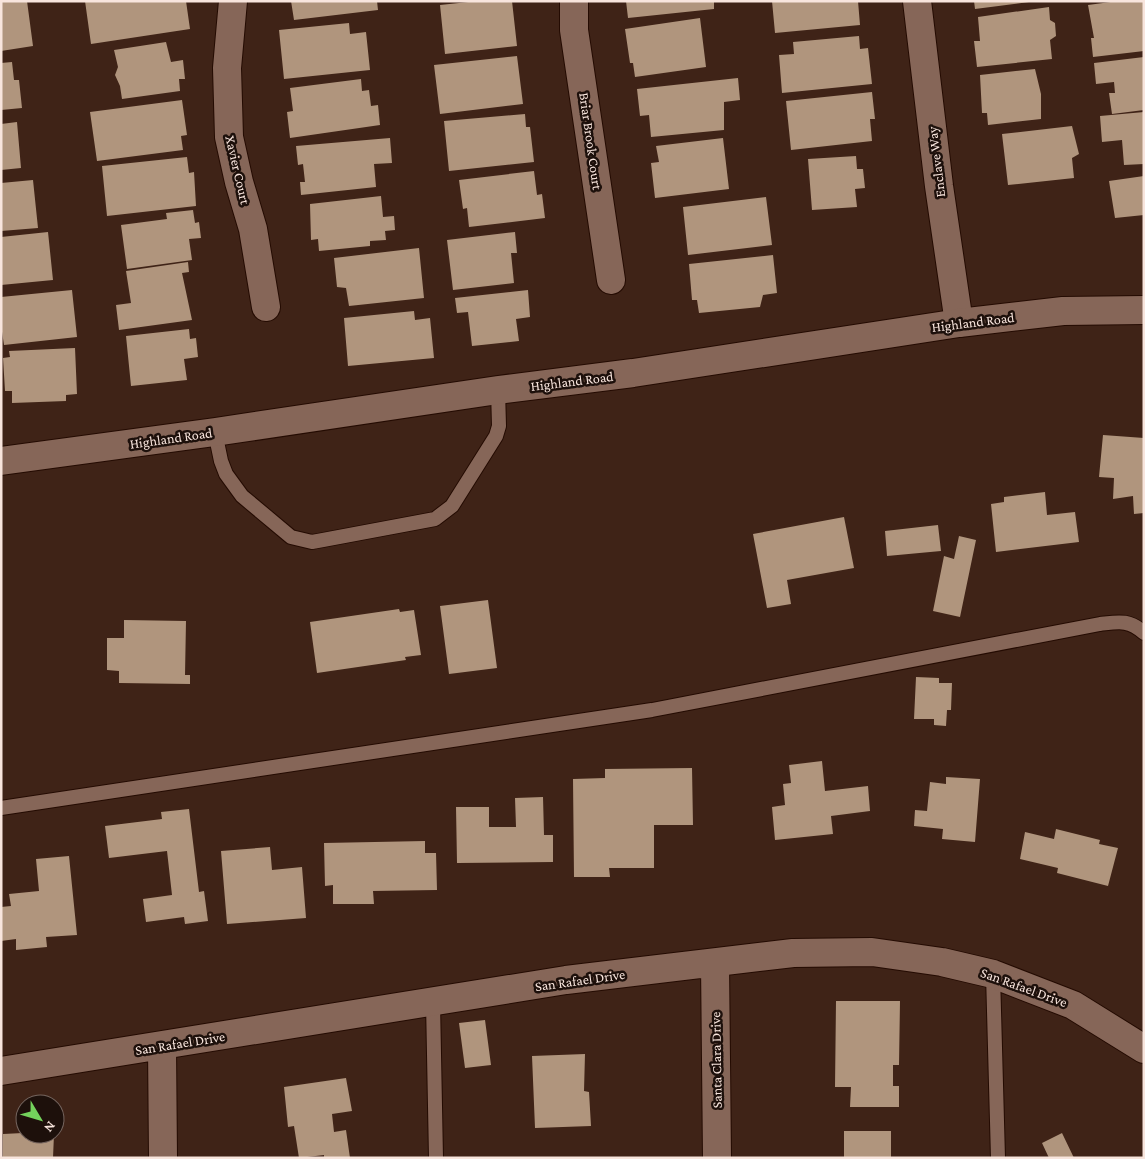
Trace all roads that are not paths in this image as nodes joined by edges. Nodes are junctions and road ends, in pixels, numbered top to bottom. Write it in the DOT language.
graph roads {
  1 [pos="233,1"];
  2 [pos="574,1"];
  3 [pos="917,1"];
  4 [pos="611,280"];
  5 [pos="266,307"];
  6 [pos="1144,310"];
  7 [pos="958,323"];
  8 [pos="498,390"];
  9 [pos="215,432"];
  10 [pos="1,461"];
  11 [pos="1144,633"];
  12 [pos="1,808"];
  13 [pos="715,963"];
  14 [pos="993,974"];
  15 [pos="433,1002"];
  16 [pos="162,1046"];
  17 [pos="1144,1049"];
  18 [pos="1,1071"];
  19 [pos="163,1158"];
  20 [pos="436,1158"];
  21 [pos="717,1158"];
  22 [pos="998,1158"];
  1 -- 5 [label="street, Xavier Court"];
  2 -- 4 [label="street, Briar Brook Court"];
  3 -- 7 [label="street, Enclave Way"];
  6 -- 7 [label="street, Highland Road"];
  7 -- 8 [label="street, Highland Road"];
  8 -- 9 [label="street, Highland Road"];
  8 -- 9 [label="lane"];
  9 -- 10 [label="street, Highland Road"];
  11 -- 12 [label="lane"];
  13 -- 14 [label="street, San Rafael Drive"];
  13 -- 15 [label="street, San Rafael Drive"];
  13 -- 21 [label="street, Santa Clara Drive"];
  14 -- 17 [label="street, San Rafael Drive"];
  14 -- 22 [label="lane"];
  15 -- 16 [label="street, San Rafael Drive"];
  15 -- 20 [label="lane"];
  16 -- 18 [label="street, San Rafael Drive"];
  16 -- 19 [label="street"];
}
